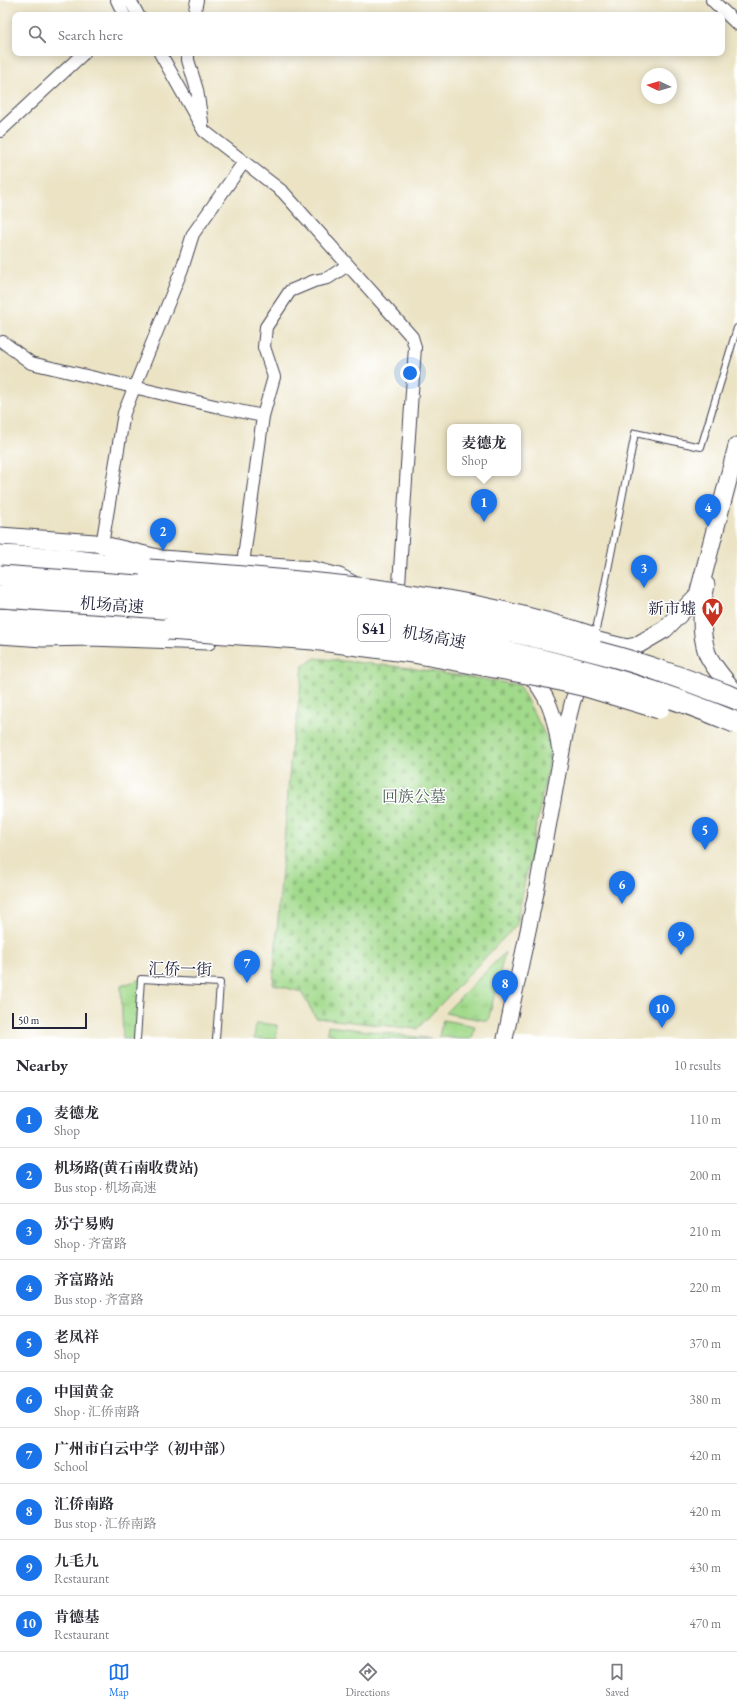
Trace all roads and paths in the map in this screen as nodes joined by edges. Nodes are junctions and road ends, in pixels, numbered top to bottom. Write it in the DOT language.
graph roads {
  1 [pos="116,0"];
  2 [pos="130,0"];
  3 [pos="197,0"];
  4 [pos="712,0"];
  5 [pos="122,12"];
  6 [pos="136,12"];
  7 [pos="195,12"];
  8 [pos="724,12"];
  9 [pos="725,12"];
  10 [pos="737,24"];
  11 [pos="81,56"];
  12 [pos="162,56"];
  13 [pos="188,56"];
  14 [pos="0,131"];
  15 [pos="204,131"];
  16 [pos="244,162"];
  17 [pos="348,265"];
  18 [pos="737,328"];
  19 [pos="3,342"];
  20 [pos="135,387"];
  21 [pos="263,416"];
  22 [pos="737,446"];
  23 [pos="737,461"];
  24 [pos="0,536"];
  25 [pos="102,545"];
  26 [pos="0,556"];
  27 [pos="243,564"];
  28 [pos="0,576"];
  29 [pos="0,597"];
  30 [pos="370,600"];
  31 [pos="398,604"];
  32 [pos="0,619"];
  33 [pos="327,627"];
  34 [pos="0,635"];
  35 [pos="575,640"];
  36 [pos="597,643"];
  37 [pos="513,657"];
  38 [pos="591,678"];
  39 [pos="736,696"];
  40 [pos="737,722"];
  41 [pos="737,734"];
  42 [pos="561,755"];
  43 [pos="510,1038"];
  44 [pos="137,1039"];
  45 [pos="216,1039"];
  1 -- 5 [label="street"];
  2 -- 6 [label="street"];
  3 -- 7 [label="street"];
  4 -- 8 [label="street"];
  9 -- 10 [label="street"];
  11 -- 14 [label="street"];
  12 -- 15 [label="street"];
  13 -- 15 [label="street"];
  15 -- 16 [label="street"];
  16 -- 17 [label="street"];
  16 -- 20 [label="street"];
  17 -- 21 [label="street"];
  17 -- 31 [label="street"];
  18 -- 36 [label="lane"];
  19 -- 20 [label="street"];
  20 -- 21 [label="street"];
  20 -- 25 [label="street"];
  21 -- 27 [label="street"];
  22 -- 36 [label="main road"];
  23 -- 39 [label="main road"];
  24 -- 25 [label="main road"];
  25 -- 27 [label="main road"];
  26 -- 39 [label="highway, bridge"];
  27 -- 30 [label="main road"];
  28 -- 39 [label="highway, 机场高速 / S41, bridge"];
  29 -- 40 [label="highway, 机场高速 / S41, bridge"];
  32 -- 41 [label="highway, bridge"];
  33 -- 34 [label="main road"];
  35 -- 36 [label="main road"];
  36 -- 42 [label="street"];
  37 -- 42 [label="street"];
  38 -- 43 [label="street"];
  42 -- 43 [label="street"];
  44 -- 45 [label="lane, 汇侨一街"];
}
